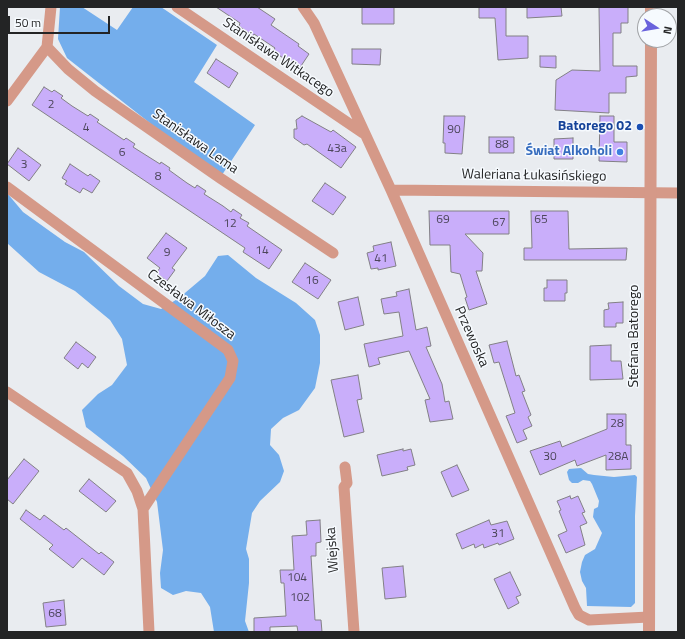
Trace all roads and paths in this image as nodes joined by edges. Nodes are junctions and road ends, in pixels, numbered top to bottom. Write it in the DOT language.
graph roads {
  1 [pos="51,7"];
  2 [pos="177,7"];
  3 [pos="303,7"];
  4 [pos="47,47"];
  5 [pos="651,48"];
  6 [pos="7,100"];
  7 [pos="363,133"];
  8 [pos="7,186"];
  9 [pos="391,190"];
  10 [pos="650,192"];
  11 [pos="678,193"];
  12 [pos="333,253"];
  13 [pos="7,392"];
  14 [pos="346,467"];
  15 [pos="143,509"];
  16 [pos="649,617"];
  17 [pos="149,632"];
  18 [pos="354,632"];
  19 [pos="649,632"];
  1 -- 4 [label="street"];
  2 -- 7 [label="street, Stanisława Witkacego"];
  3 -- 7 [label="street, Przewoska"];
  4 -- 6 [label="street"];
  4 -- 12 [label="street, Stanisława Lema"];
  5 -- 10 [label="street, Stefana Batorego"];
  7 -- 9 [label="street, Przewoska"];
  8 -- 15 [label="street, Czesława Miłosza"];
  9 -- 10 [label="street, Waleriana Łukasińskiego"];
  9 -- 16 [label="street, Przewoska"];
  10 -- 11 [label="street, Waleriana Łukasińskiego"];
  10 -- 16 [label="street, Stefana Batorego"];
  13 -- 15 [label="street"];
  14 -- 18 [label="street, Wiejska"];
  15 -- 17 [label="street"];
  16 -- 19 [label="street, Stefana Batorego"];
}
